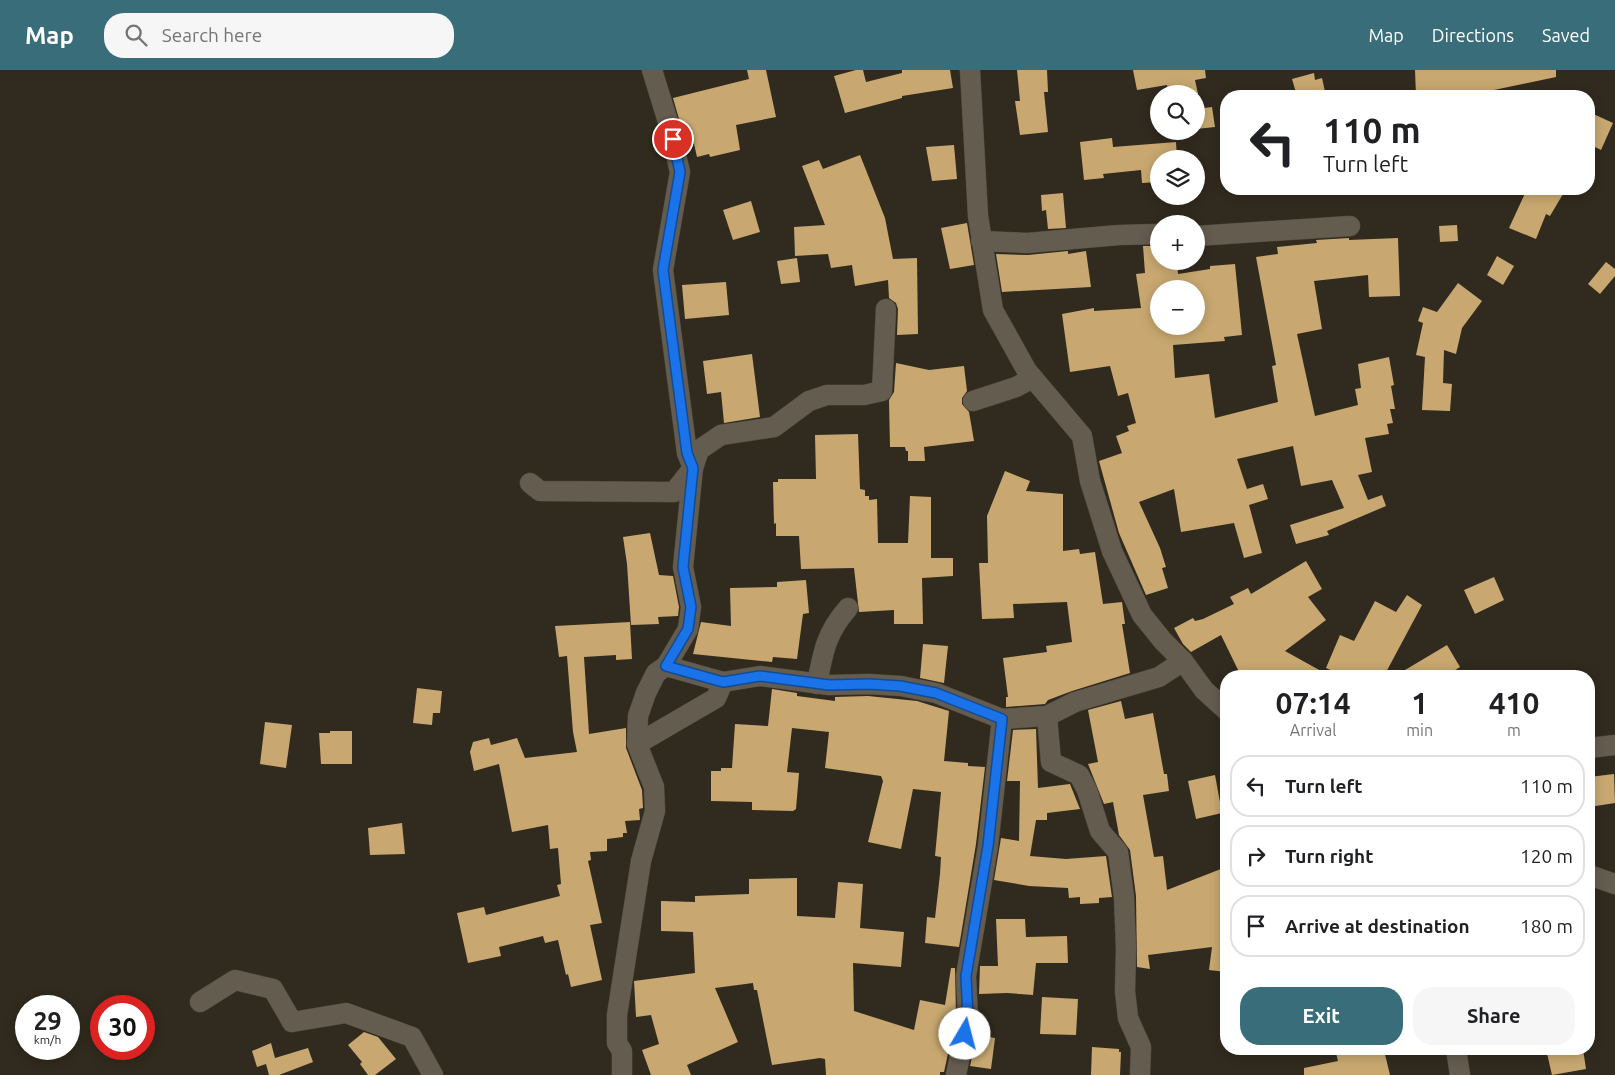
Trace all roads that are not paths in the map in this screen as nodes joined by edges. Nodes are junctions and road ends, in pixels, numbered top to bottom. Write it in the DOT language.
graph roads {
  1 [pos="652,70"];
  2 [pos="970,70"];
  3 [pos="1350,226"];
  4 [pos="1150,234"];
  5 [pos="1205,235"];
  6 [pos="981,241"];
  7 [pos="886,308"];
  8 [pos="1033,378"];
  9 [pos="973,401"];
  10 [pos="693,468"];
  11 [pos="530,483"];
  12 [pos="848,608"];
  13 [pos="1183,660"];
  14 [pos="666,666"];
  15 [pos="723,682"];
  16 [pos="817,684"];
  17 [pos="1220,705"];
  18 [pos="1047,716"];
  19 [pos="1002,719"];
  20 [pos="637,744"];
  21 [pos="1615,745"];
  22 [pos="1595,747"];
  23 [pos="1595,877"];
  24 [pos="1615,884"];
  25 [pos="200,1002"];
  26 [pos="1457,1055"];
  27 [pos="433,1075"];
  28 [pos="622,1075"];
  29 [pos="956,1075"];
  30 [pos="1140,1075"];
  31 [pos="1460,1075"];
  1 -- 10 [label="street"];
  2 -- 6 [label="street"];
  3 -- 5 [label="street"];
  4 -- 6 [label="street"];
  6 -- 8 [label="street"];
  7 -- 10 [label="street"];
  8 -- 9 [label="street"];
  8 -- 13 [label="street"];
  10 -- 11 [label="street"];
  10 -- 14 [label="street"];
  12 -- 16 [label="street"];
  13 -- 17 [label="street"];
  13 -- 18 [label="street"];
  14 -- 15 [label="street"];
  14 -- 20 [label="street"];
  15 -- 16 [label="street"];
  15 -- 20 [label="street"];
  16 -- 19 [label="street"];
  18 -- 19 [label="street"];
  18 -- 30 [label="street"];
  19 -- 29 [label="street"];
  20 -- 28 [label="street"];
  21 -- 22 [label="street"];
  23 -- 24 [label="street"];
  25 -- 27 [label="street"];
  26 -- 31 [label="street"];
}
